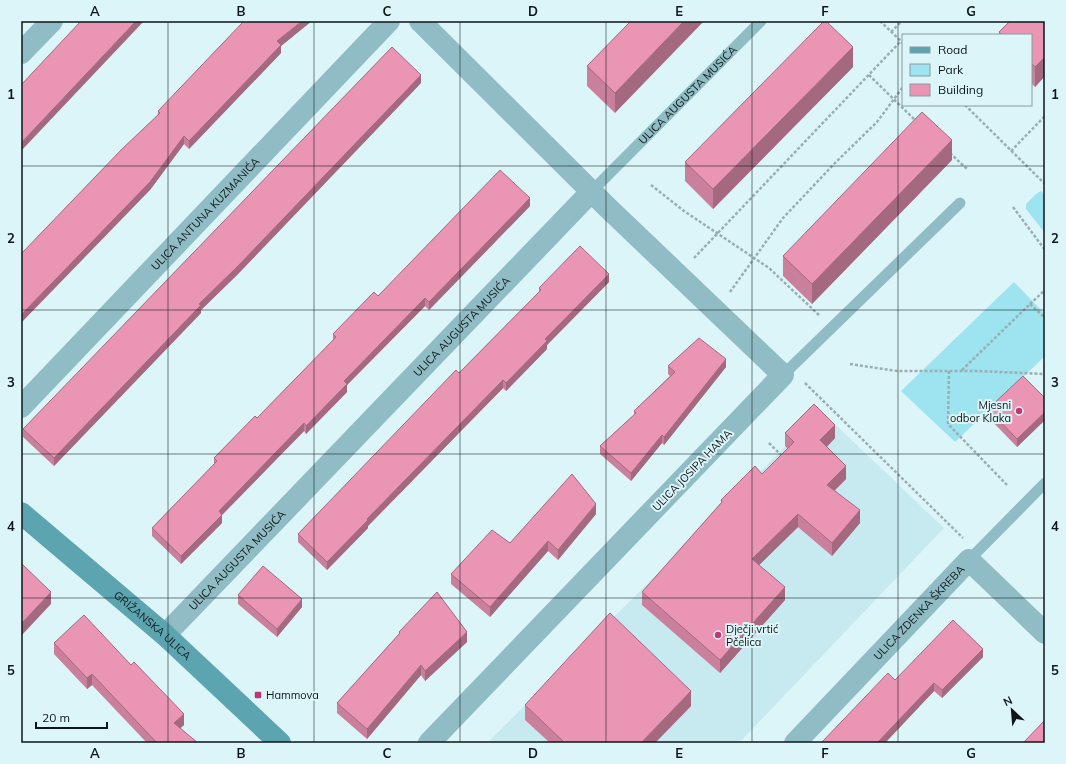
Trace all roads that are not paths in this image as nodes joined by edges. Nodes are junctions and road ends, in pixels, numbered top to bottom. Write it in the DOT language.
graph roads {
  1 [pos="52,21"];
  2 [pos="389,21"];
  3 [pos="420,21"];
  4 [pos="761,21"];
  5 [pos="21,53"];
  6 [pos="591,192"];
  7 [pos="960,203"];
  8 [pos="792,377"];
  9 [pos="21,407"];
  10 [pos="1045,483"];
  11 [pos="21,513"];
  12 [pos="968,551"];
  13 [pos="1045,633"];
  14 [pos="165,635"];
  15 [pos="280,743"];
  16 [pos="429,743"];
  17 [pos="795,743"];
  1 -- 5 [label="street"];
  2 -- 9 [label="street, ULICA ANTUNA KUZMANIĆA"];
  3 -- 6 [label="street"];
  4 -- 6 [label="lane, ULICA AUGUSTA MUSIĆA"];
  6 -- 8 [label="street"];
  6 -- 14 [label="street, ULICA AUGUSTA MUSIĆA"];
  7 -- 8 [label="lane, ULICA JOSIPA HAMA"];
  8 -- 16 [label="street, ULICA JOSIPA HAMA"];
  10 -- 12 [label="lane, ULICA ZDENKA ŠKREBA"];
  11 -- 14 [label="street, GRIŽANSKA ULICA"];
  12 -- 13 [label="street"];
  12 -- 17 [label="street, ULICA ZDENKA ŠKREBA"];
  14 -- 15 [label="street, GRIŽANSKA ULICA"];
}
